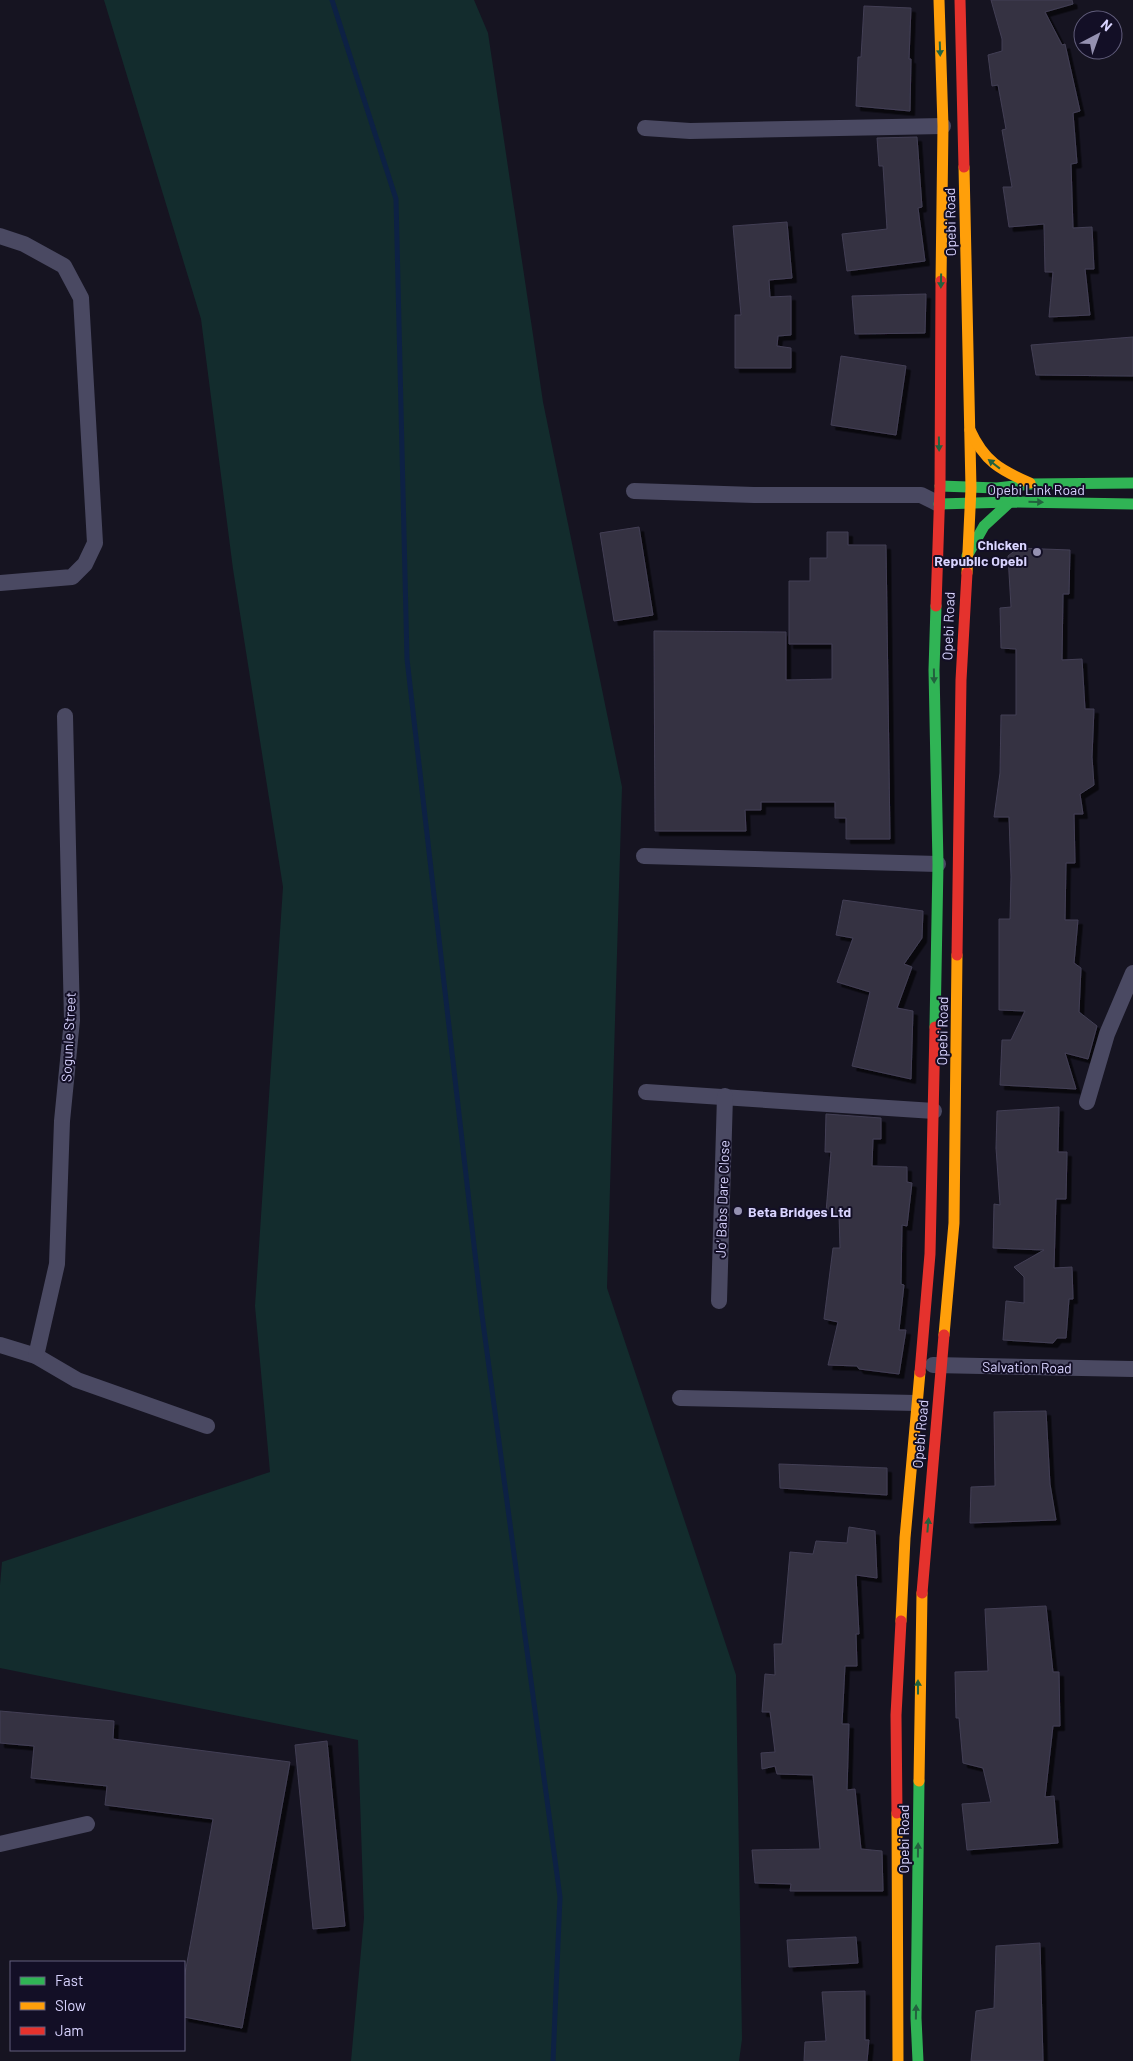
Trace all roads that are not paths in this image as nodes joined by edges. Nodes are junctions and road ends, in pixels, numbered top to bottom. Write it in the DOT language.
graph roads {
  1 [pos="939,0"];
  2 [pos="960,0"];
  3 [pos="943,126"];
  4 [pos="645,128"];
  5 [pos="0,236"];
  6 [pos="970,430"];
  7 [pos="1133,483"];
  8 [pos="1031,484"];
  9 [pos="940,486"];
  10 [pos="971,488"];
  11 [pos="634,491"];
  12 [pos="921,495"];
  13 [pos="1010,502"];
  14 [pos="940,504"];
  15 [pos="970,504"];
  16 [pos="1133,504"];
  17 [pos="966,559"];
  18 [pos="0,583"];
  19 [pos="65,716"];
  20 [pos="644,856"];
  21 [pos="938,864"];
  22 [pos="1133,973"];
  23 [pos="646,1092"];
  24 [pos="724,1096"];
  25 [pos="1088,1102"];
  26 [pos="934,1111"];
  27 [pos="719,1301"];
  28 [pos="0,1345"];
  29 [pos="36,1356"];
  30 [pos="920,1363"];
  31 [pos="942,1366"];
  32 [pos="1133,1368"];
  33 [pos="680,1398"];
  34 [pos="916,1403"];
  35 [pos="207,1426"];
  36 [pos="87,1824"];
  37 [pos="0,1844"];
  38 [pos="898,2061"];
  39 [pos="918,2061"];
  1 -- 3 [label="main road, Opebi Road, one-way"];
  2 -- 6 [label="main road, Opebi Road"];
  3 -- 4 [label="street"];
  3 -- 9 [label="main road, Opebi Road, one-way"];
  5 -- 18 [label="street"];
  8 -- 6 [label="main road, one-way"];
  6 -- 10 [label="main road, Opebi Road"];
  7 -- 8 [label="main road, Opebi Link Road"];
  8 -- 10 [label="main road, Opebi Link Road"];
  9 -- 10 [label="main road, Opebi Link Road"];
  9 -- 12 [label="street"];
  9 -- 14 [label="main road, Opebi Road"];
  10 -- 15 [label="main road, Opebi Road"];
  11 -- 12 [label="street"];
  12 -- 14 [label="street"];
  13 -- 15 [label="main road, Opebi Link Road"];
  13 -- 16 [label="main road, Opebi Link Road, one-way"];
  13 -- 17 [label="main road"];
  14 -- 15 [label="main road, Opebi Link Road"];
  14 -- 21 [label="main road, Opebi Road, one-way"];
  15 -- 17 [label="main road, Opebi Road"];
  17 -- 31 [label="main road, Opebi Road"];
  19 -- 29 [label="street, Sogunle Street"];
  20 -- 21 [label="street"];
  21 -- 26 [label="main road, Opebi Road"];
  22 -- 25 [label="street"];
  23 -- 24 [label="street"];
  24 -- 26 [label="street"];
  24 -- 27 [label="street, Jo' Babs Dare Close"];
  26 -- 30 [label="main road, Opebi Road"];
  28 -- 29 [label="street"];
  29 -- 35 [label="street"];
  30 -- 31 [label="street, Salvation Road"];
  30 -- 34 [label="main road, Opebi Road"];
  31 -- 32 [label="street, Salvation Road"];
  39 -- 31 [label="main road, Opebi Road, one-way"];
  33 -- 34 [label="street"];
  34 -- 38 [label="main road, Opebi Road"];
  36 -- 37 [label="street"];
}
